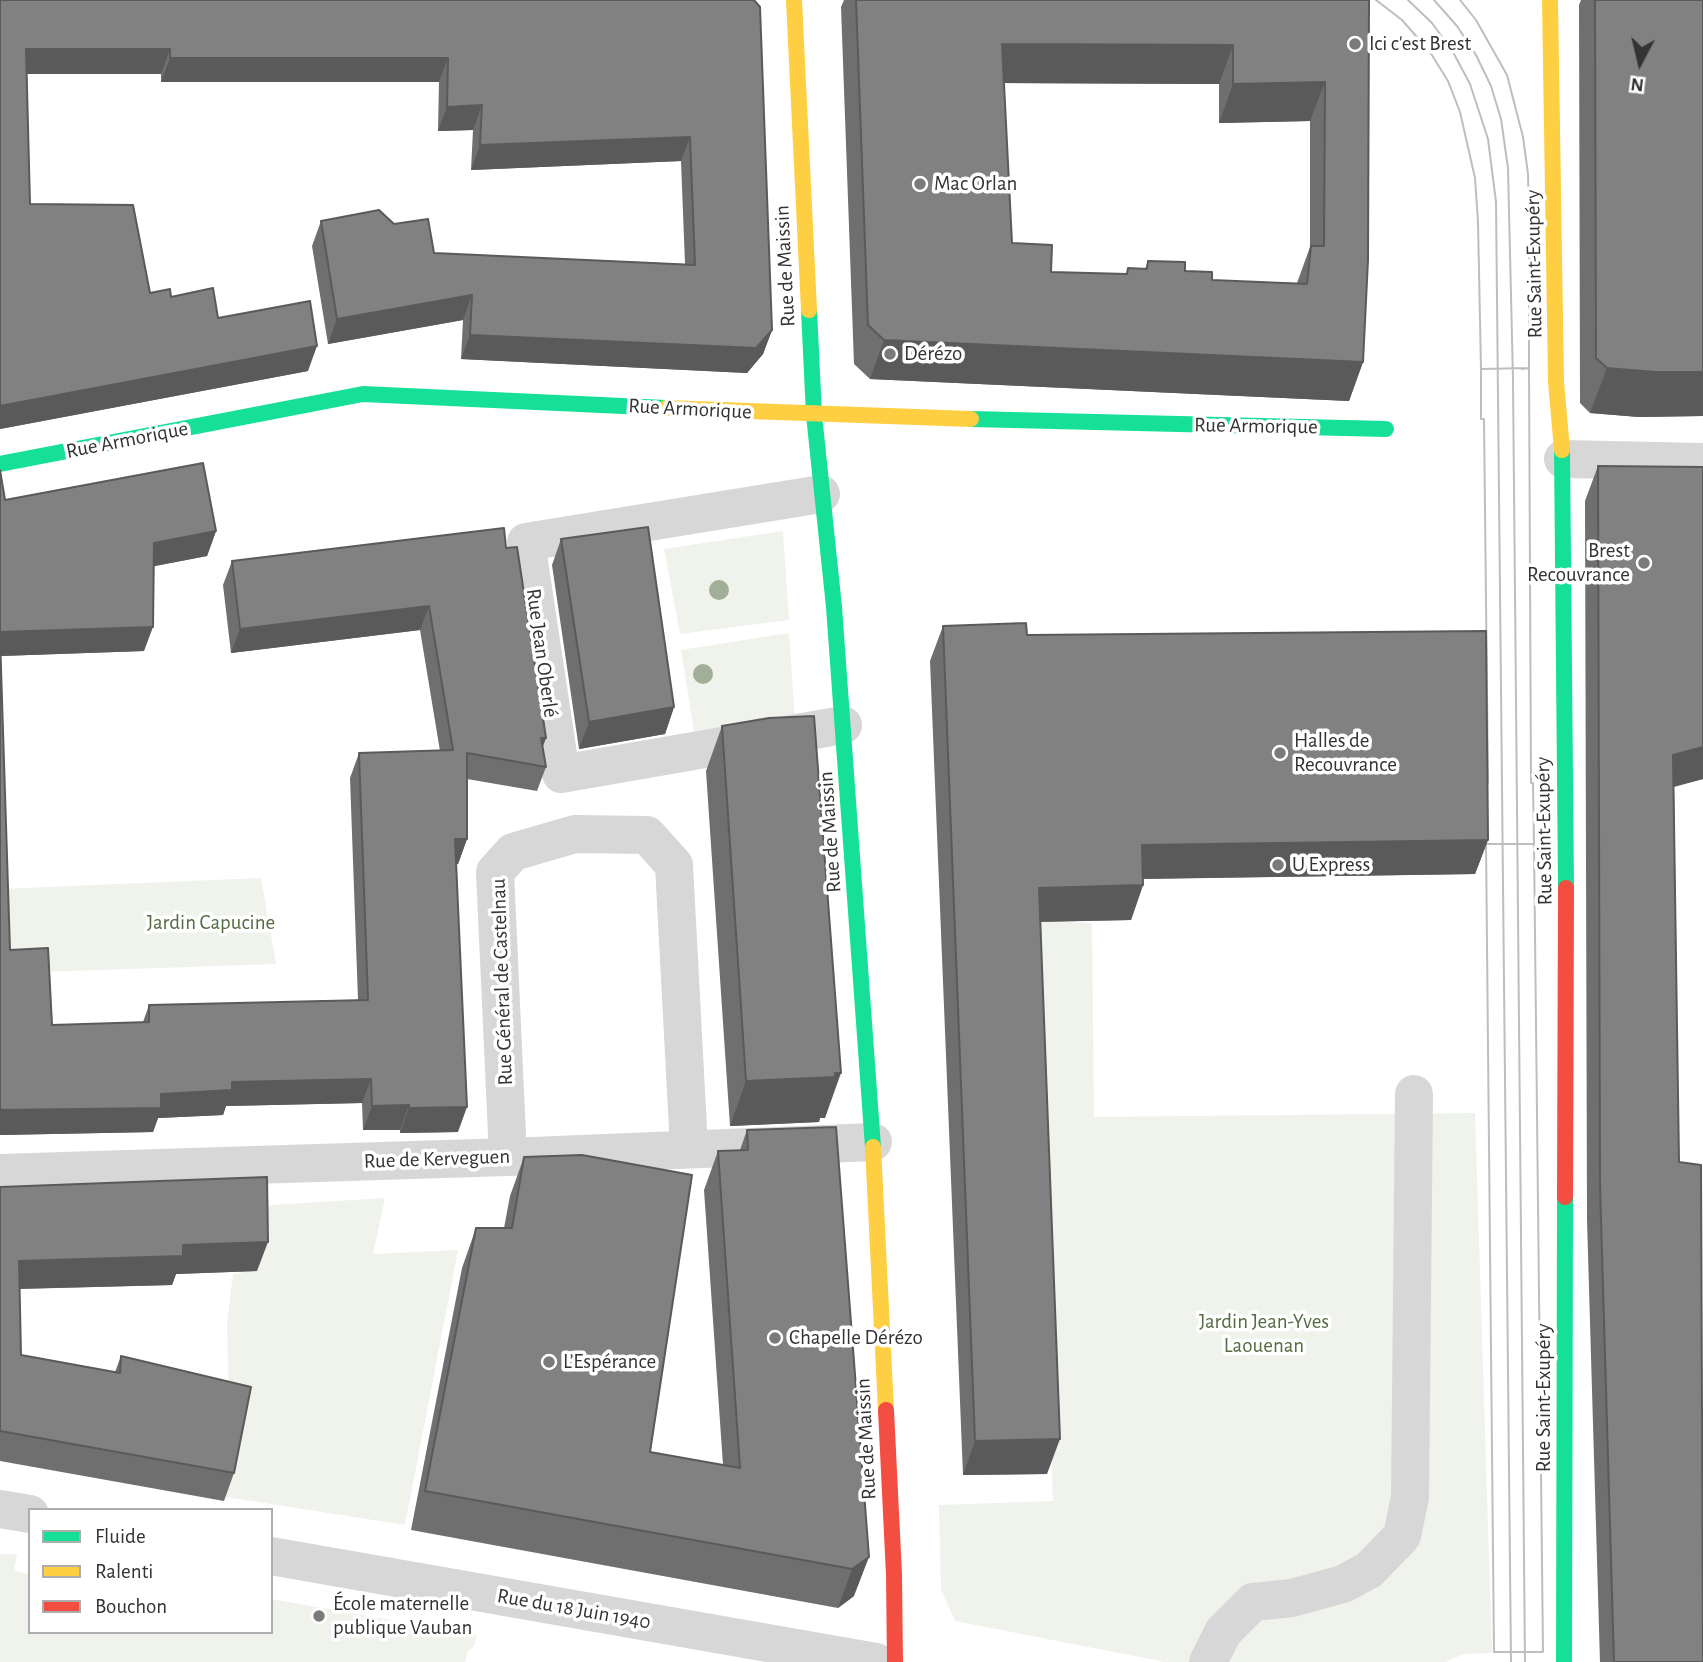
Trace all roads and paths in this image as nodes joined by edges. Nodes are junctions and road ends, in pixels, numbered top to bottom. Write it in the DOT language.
graph roads {
  1 [pos="794,0"];
  2 [pos="1550,0"];
  3 [pos="814,415"];
  4 [pos="1386,429"];
  5 [pos="1563,459"];
  6 [pos="1703,462"];
  7 [pos="0,464"];
  8 [pos="821,494"];
  9 [pos="843,725"];
  10 [pos="1414,1094"];
  11 [pos="873,1142"];
  12 [pos="689,1148"];
  13 [pos="508,1157"];
  14 [pos="0,1173"];
  15 [pos="0,1509"];
  16 [pos="28,1514"];
  17 [pos="273,1556"];
  18 [pos="876,1662"];
  19 [pos="895,1662"];
  20 [pos="1208,1662"];
  21 [pos="1564,1662"];
  1 -- 3 [label="street, Rue de Maissin"];
  2 -- 5 [label="street, Rue Saint-Exupéry"];
  3 -- 4 [label="street, Rue Armorique"];
  3 -- 7 [label="street, Rue Armorique"];
  3 -- 8 [label="street, Rue de Maissin"];
  5 -- 6 [label="street"];
  5 -- 21 [label="street, Rue Saint-Exupéry"];
  8 -- 9 [label="street, Rue de Maissin"];
  8 -- 9 [label="street, Rue Jean Oberlé"];
  9 -- 11 [label="street, Rue de Maissin"];
  10 -- 20 [label="street"];
  11 -- 12 [label="street, Rue de Kerveguen"];
  11 -- 19 [label="street, Rue de Maissin"];
  12 -- 13 [label="street, Rue de Kerveguen"];
  12 -- 13 [label="street, Rue Général de Castelnau"];
  13 -- 14 [label="street, Rue de Kerveguen"];
  15 -- 16 [label="street"];
  17 -- 18 [label="street, Rue du 18 Juin 1940"];
}
